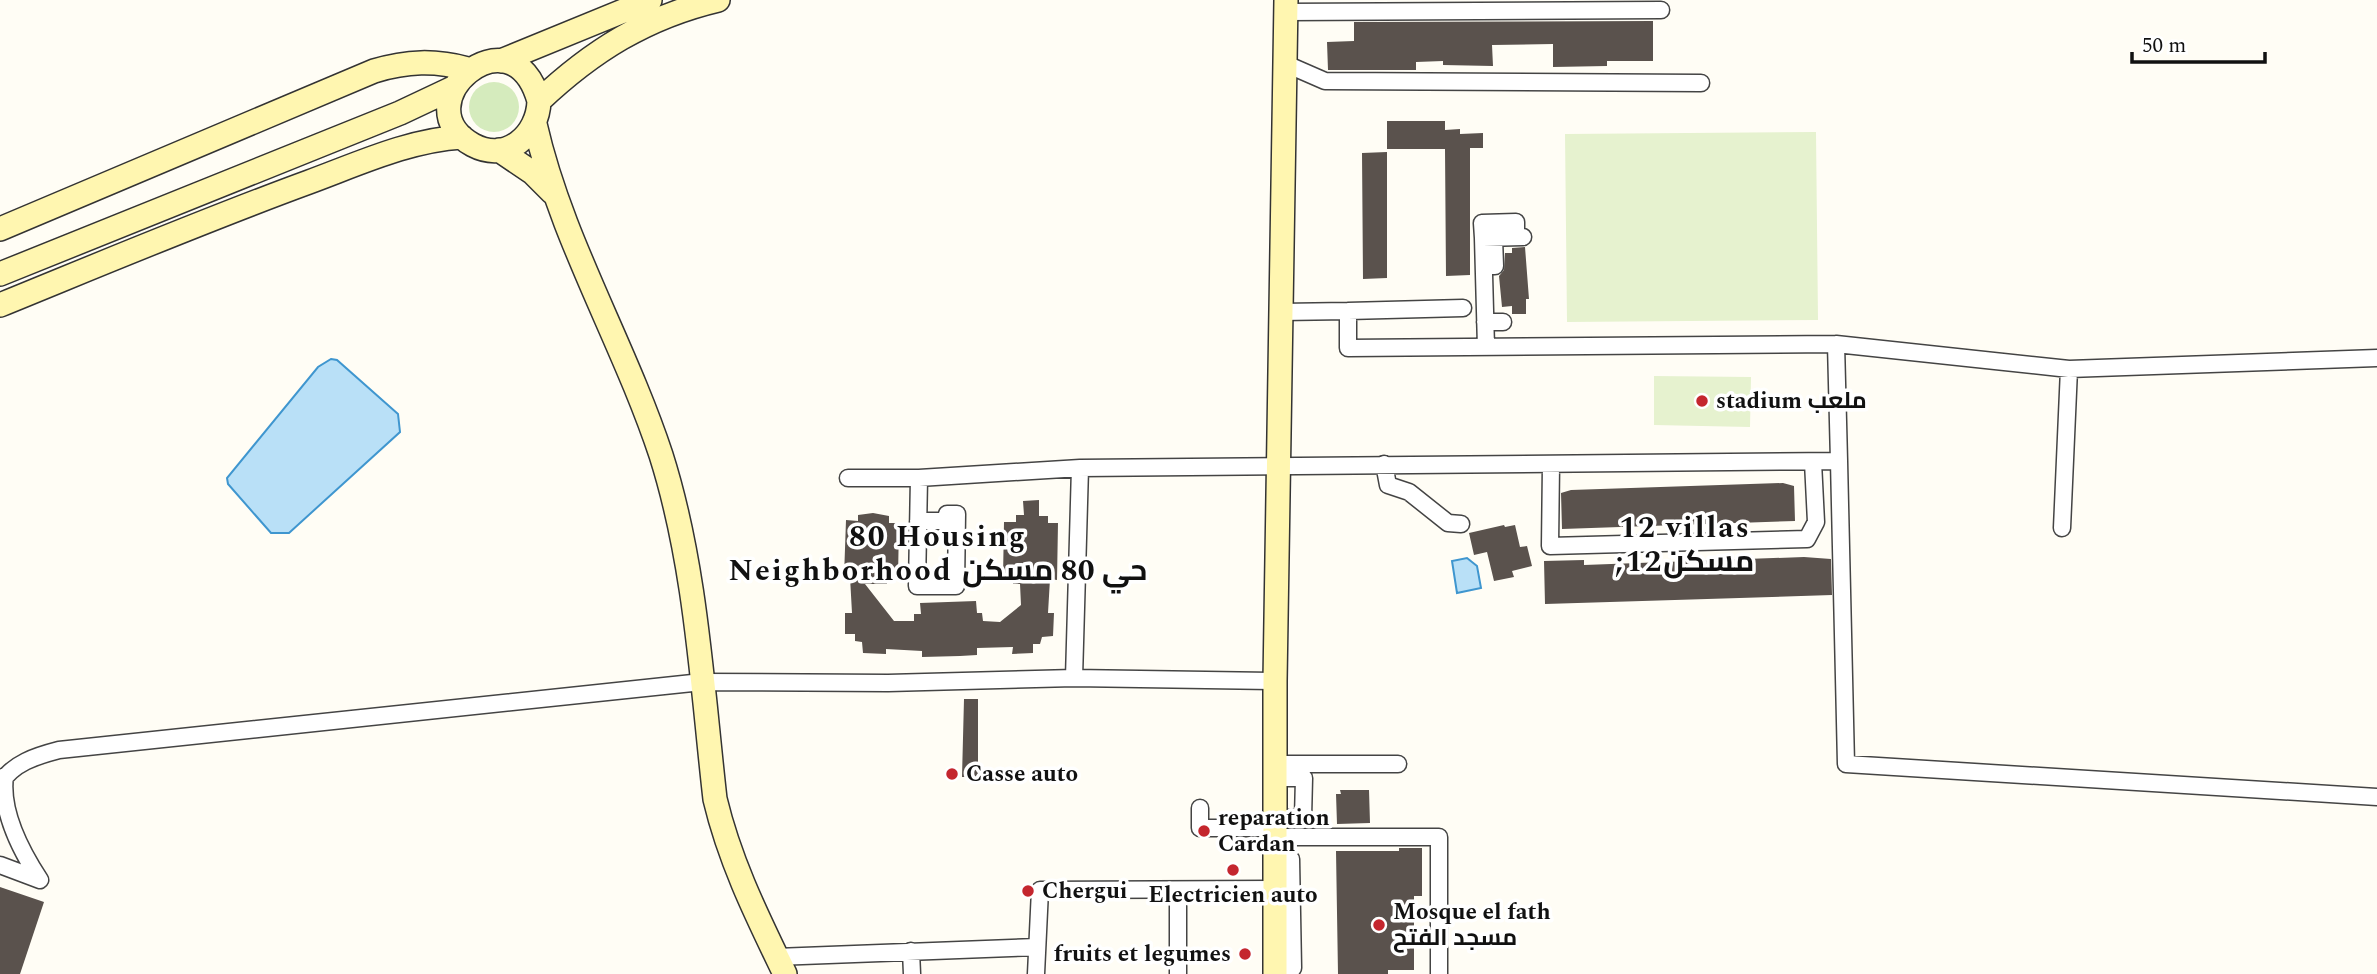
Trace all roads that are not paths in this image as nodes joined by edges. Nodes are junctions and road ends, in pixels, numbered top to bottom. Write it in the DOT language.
graph roads {
  1 [pos="650,0"];
  2 [pos="718,0"];
  3 [pos="1286,6"];
  4 [pos="1661,10"];
  5 [pos="501,61"];
  6 [pos="1286,64"];
  7 [pos="468,69"];
  8 [pos="1701,83"];
  9 [pos="453,88"];
  10 [pos="537,112"];
  11 [pos="462,136"];
  12 [pos="499,150"];
  13 [pos="560,203"];
  14 [pos="0,229"];
  15 [pos="1520,237"];
  16 [pos="0,274"];
  17 [pos="0,305"];
  18 [pos="1463,308"];
  19 [pos="1348,311"];
  20 [pos="1281,312"];
  21 [pos="1485,322"];
  22 [pos="1503,322"];
  23 [pos="1836,344"];
  24 [pos="1486,347"];
  25 [pos="2377,358"];
  26 [pos="2069,369"];
  27 [pos="1839,461"];
  28 [pos="1812,462"];
  29 [pos="1384,464"];
  30 [pos="1551,465"];
  31 [pos="1278,467"];
  32 [pos="1080,468"];
  33 [pos="848,478"];
  34 [pos="919,478"];
  35 [pos="918,521"];
  36 [pos="1461,524"];
  37 [pos="2062,528"];
  38 [pos="1074,678"];
  39 [pos="1275,681"];
  40 [pos="702,682"];
  41 [pos="1398,764"];
  42 [pos="1275,771"];
  43 [pos="3,780"];
  44 [pos="2377,797"];
  45 [pos="1200,808"];
  46 [pos="1275,836"];
  47 [pos="0,865"];
  48 [pos="1276,889"];
  49 [pos="1178,890"];
  50 [pos="1035,947"];
  51 [pos="911,951"];
  52 [pos="781,965"];
  53 [pos="1275,971"];
  54 [pos="912,974"];
  55 [pos="1036,974"];
  56 [pos="1178,974"];
  57 [pos="1439,974"];
  1 -- 5 [label="main road"];
  2 -- 10 [label="main road"];
  3 -- 4 [label="street"];
  3 -- 6 [label="main road"];
  5 -- 7 [label="main road"];
  5 -- 10 [label="main road"];
  6 -- 8 [label="street"];
  6 -- 20 [label="main road"];
  7 -- 9 [label="main road"];
  7 -- 14 [label="main road"];
  9 -- 11 [label="main road"];
  9 -- 16 [label="main road"];
  10 -- 12 [label="main road"];
  10 -- 13 [label="main road"];
  11 -- 12 [label="main road"];
  11 -- 17 [label="main road"];
  12 -- 13 [label="main road"];
  13 -- 40 [label="main road"];
  15 -- 21 [label="street"];
  18 -- 19 [label="street"];
  19 -- 20 [label="street"];
  19 -- 24 [label="street"];
  20 -- 31 [label="main road"];
  21 -- 22 [label="street"];
  21 -- 24 [label="street"];
  23 -- 24 [label="street"];
  23 -- 26 [label="street"];
  23 -- 27 [label="street"];
  25 -- 26 [label="street"];
  26 -- 37 [label="street"];
  27 -- 28 [label="street"];
  27 -- 44 [label="street"];
  28 -- 30 [label="street"];
  28 -- 30 [label="street"];
  29 -- 30 [label="street"];
  29 -- 31 [label="street"];
  29 -- 36 [label="street"];
  31 -- 32 [label="street"];
  31 -- 39 [label="main road"];
  32 -- 34 [label="street"];
  32 -- 38 [label="street"];
  33 -- 34 [label="street"];
  34 -- 35 [label="street"];
  35 -- 35 [label="street"];
  38 -- 39 [label="street"];
  38 -- 40 [label="street"];
  39 -- 42 [label="main road"];
  40 -- 43 [label="street"];
  40 -- 52 [label="main road"];
  41 -- 42 [label="street"];
  42 -- 46 [label="main road"];
  43 -- 47 [label="street"];
  45 -- 46 [label="street"];
  46 -- 48 [label="main road"];
  46 -- 53 [label="street"];
  46 -- 57 [label="street"];
  48 -- 49 [label="street"];
  48 -- 53 [label="main road"];
  49 -- 50 [label="street"];
  49 -- 56 [label="street"];
  50 -- 51 [label="street"];
  50 -- 55 [label="street"];
  51 -- 52 [label="street"];
  51 -- 54 [label="street"];
}
